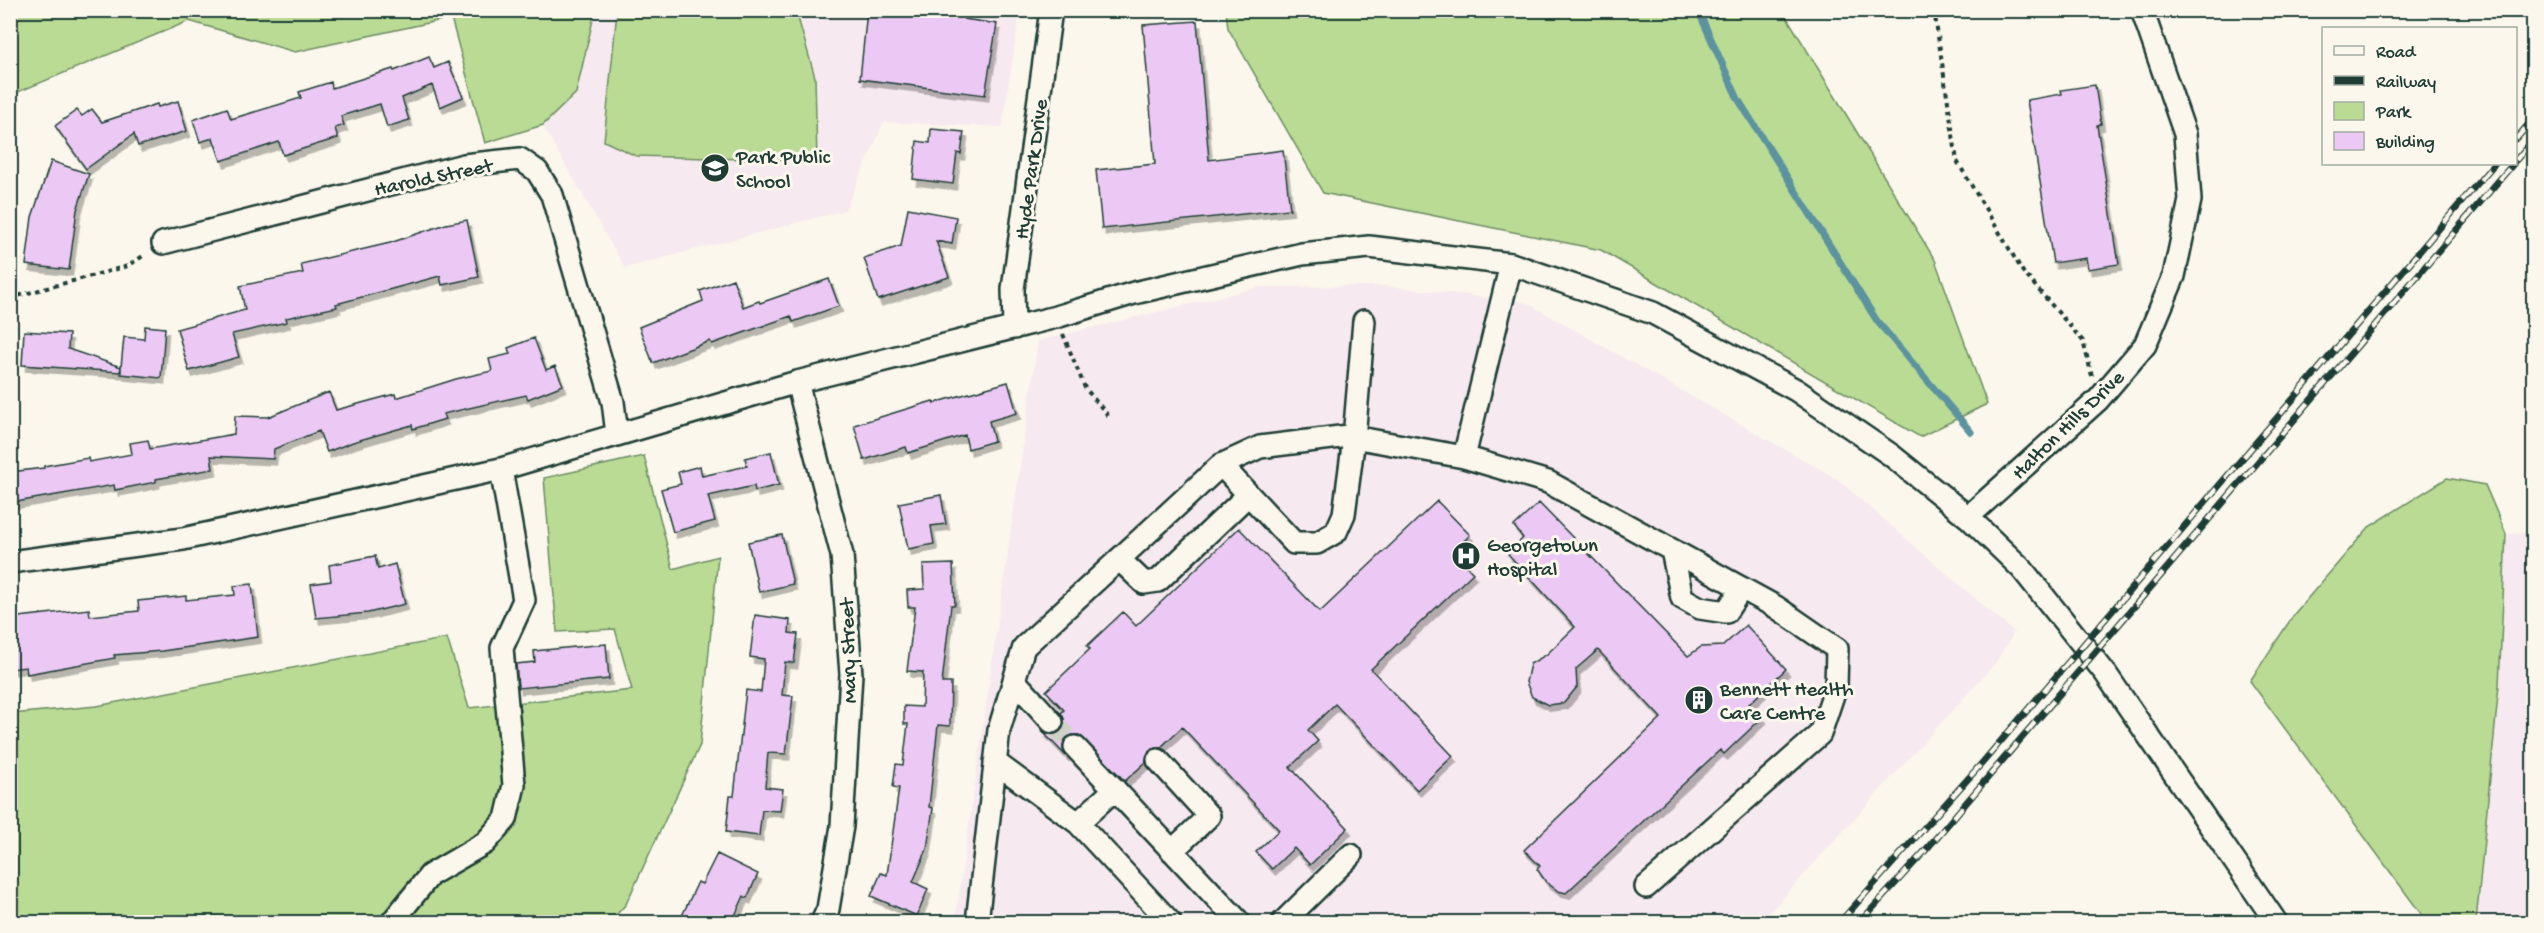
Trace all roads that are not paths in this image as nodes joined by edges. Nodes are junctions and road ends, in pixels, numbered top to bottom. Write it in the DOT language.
graph roads {
  1 [pos="1051,10"];
  2 [pos="2142,10"];
  3 [pos="163,243"];
  4 [pos="1511,264"];
  5 [pos="1364,321"];
  6 [pos="1014,328"];
  7 [pos="797,382"];
  8 [pos="617,434"];
  9 [pos="1354,438"];
  10 [pos="1464,457"];
  11 [pos="1221,465"];
  12 [pos="501,469"];
  13 [pos="1248,495"];
  14 [pos="1968,517"];
  15 [pos="1672,550"];
  16 [pos="1119,559"];
  17 [pos="10,562"];
  18 [pos="1742,588"];
  19 [pos="1014,680"];
  20 [pos="1052,722"];
  21 [pos="1075,747"];
  22 [pos="1158,760"];
  23 [pos="995,762"];
  24 [pos="1115,789"];
  25 [pos="1078,822"];
  26 [pos="1172,851"];
  27 [pos="1351,855"];
  28 [pos="1646,887"];
  29 [pos="392,922"];
  30 [pos="822,922"];
  31 [pos="977,922"];
  32 [pos="1170,922"];
  33 [pos="1239,922"];
  34 [pos="1283,922"];
  35 [pos="2276,922"];
  1 -- 6 [label="street, Hyde Park Drive"];
  2 -- 14 [label="street, Halton Hills Drive"];
  3 -- 8 [label="street, Harold Street"];
  4 -- 6 [label="street"];
  4 -- 10 [label="street"];
  4 -- 14 [label="street"];
  5 -- 9 [label="street"];
  6 -- 7 [label="street"];
  7 -- 8 [label="street"];
  7 -- 30 [label="street, Mary Street"];
  8 -- 12 [label="street"];
  9 -- 10 [label="street"];
  9 -- 11 [label="street"];
  9 -- 13 [label="street"];
  10 -- 15 [label="street"];
  11 -- 13 [label="street"];
  11 -- 16 [label="street"];
  12 -- 17 [label="street"];
  12 -- 29 [label="street"];
  13 -- 16 [label="street"];
  14 -- 35 [label="street"];
  15 -- 18 [label="street"];
  15 -- 18 [label="street"];
  16 -- 19 [label="street"];
  18 -- 28 [label="street"];
  19 -- 20 [label="street"];
  19 -- 23 [label="street"];
  21 -- 24 [label="street"];
  22 -- 26 [label="street"];
  23 -- 25 [label="street"];
  23 -- 31 [label="street"];
  24 -- 25 [label="street"];
  24 -- 26 [label="street"];
  25 -- 32 [label="street"];
  26 -- 33 [label="street"];
  27 -- 34 [label="street"];
}
